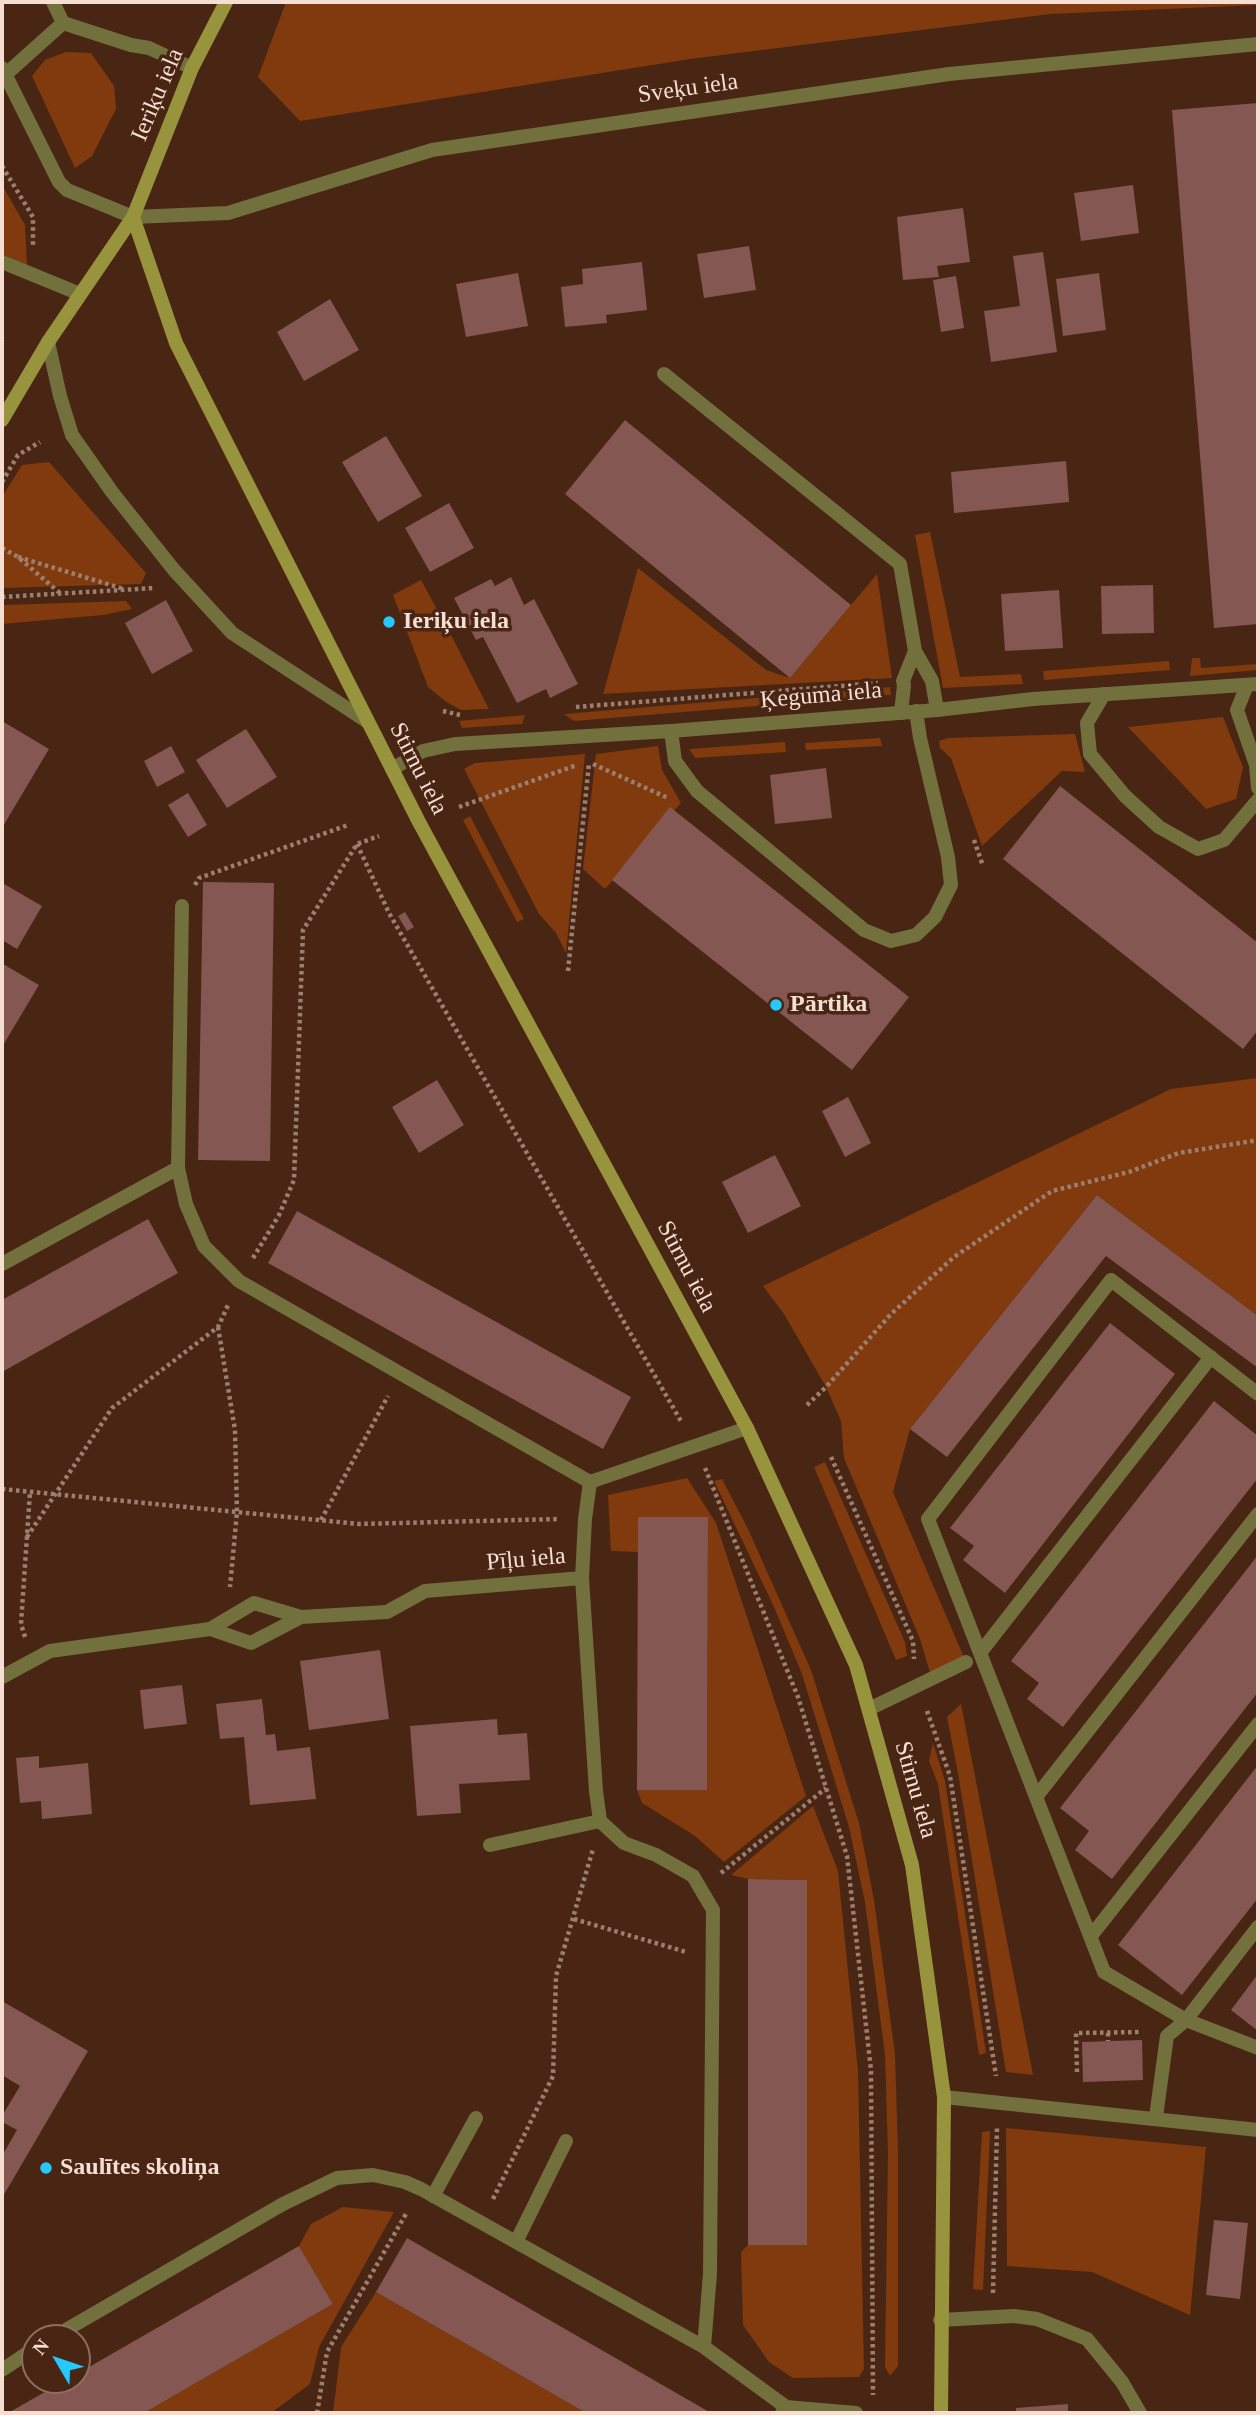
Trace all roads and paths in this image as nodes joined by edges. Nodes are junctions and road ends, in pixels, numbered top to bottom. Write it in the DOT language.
graph roads {
  1 [pos="53,2"];
  2 [pos="226,2"];
  3 [pos="63,23"];
  4 [pos="1258,44"];
  5 [pos="192,68"];
  6 [pos="3,72"];
  7 [pos="2,166"];
  8 [pos="133,217"];
  9 [pos="2,262"];
  10 [pos="33,276"];
  11 [pos="80,294"];
  12 [pos="48,342"];
  13 [pos="664,374"];
  14 [pos="2,420"];
  15 [pos="40,442"];
  16 [pos="2,482"];
  17 [pos="2,548"];
  18 [pos="18,557"];
  19 [pos="159,588"];
  20 [pos="127,590"];
  21 [pos="61,594"];
  22 [pos="2,597"];
  23 [pos="915,650"];
  24 [pos="903,681"];
  25 [pos="1252,684"];
  26 [pos="1104,694"];
  27 [pos="573,707"];
  28 [pos="937,710"];
  29 [pos="443,711"];
  30 [pos="916,711"];
  31 [pos="901,713"];
  32 [pos="464,716"];
  33 [pos="368,722"];
  34 [pos="671,731"];
  35 [pos="601,760"];
  36 [pos="589,762"];
  37 [pos="392,769"];
  38 [pos="1258,788"];
  39 [pos="697,791"];
  40 [pos="1258,800"];
  41 [pos="459,807"];
  42 [pos="348,825"];
  43 [pos="379,836"];
  44 [pos="357,844"];
  45 [pos="182,906"];
  46 [pos="568,971"];
  47 [pos="1258,1140"];
  48 [pos="178,1168"];
  49 [pos="2,1265"];
  50 [pos="239,1281"];
  51 [pos="1211,1357"];
  52 [pos="401,1373"];
  53 [pos="1258,1394"];
  54 [pos="807,1405"];
  55 [pos="747,1428"];
  56 [pos="695,1446"];
  57 [pos="831,1457"];
  58 [pos="590,1482"];
  59 [pos="2,1489"];
  60 [pos="30,1492"];
  61 [pos="56,1494"];
  62 [pos="237,1512"];
  63 [pos="1258,1514"];
  64 [pos="585,1519"];
  65 [pos="320,1521"];
  66 [pos="27,1536"];
  67 [pos="582,1578"];
  68 [pos="300,1617"];
  69 [pos="227,1619"];
  70 [pos="210,1629"];
  71 [pos="980,1653"];
  72 [pos="32,1660"];
  73 [pos="966,1662"];
  74 [pos="2,1677"];
  75 [pos="917,1686"];
  76 [pos="869,1709"];
  77 [pos="1258,1724"];
  78 [pos="826,1788"];
  79 [pos="1036,1797"];
  80 [pos="600,1821"];
  81 [pos="490,1844"];
  82 [pos="721,1873"];
  83 [pos="574,1919"];
  84 [pos="1258,1927"];
  85 [pos="1091,1936"];
  86 [pos="713,1960"];
  87 [pos="1186,2020"];
  88 [pos="1153,2032"];
  89 [pos="1108,2033"];
  90 [pos="1108,2041"];
  91 [pos="1258,2048"];
  92 [pos="1077,2072"];
  93 [pos="944,2097"];
  94 [pos="997,2102"];
  95 [pos="1156,2117"];
  96 [pos="476,2118"];
  97 [pos="1258,2130"];
  98 [pos="566,2141"];
  99 [pos="427,2192"];
  100 [pos="482,2223"];
  101 [pos="516,2242"];
  102 [pos="992,2318"];
  103 [pos="940,2320"];
  104 [pos="76,2324"];
  105 [pos="704,2347"];
  106 [pos="21,2357"];
  107 [pos="2,2370"];
  108 [pos="873,2404"];
  109 [pos="784,2410"];
  110 [pos="317,2413"];
  111 [pos="856,2413"];
  112 [pos="941,2413"];
  113 [pos="1140,2413"];
  1 -- 3 [label="street"];
  2 -- 5 [label="street, Ieriķu iela"];
  3 -- 5 [label="street"];
  3 -- 6 [label="street"];
  4 -- 8 [label="street, Sveķu iela"];
  5 -- 8 [label="street, Ieriķu iela"];
  6 -- 8 [label="street"];
  7 -- 10 [label="path"];
  8 -- 11 [label="street, Ieriķu iela"];
  8 -- 33 [label="street, Stirnu iela"];
  9 -- 10 [label="street"];
  10 -- 11 [label="street"];
  11 -- 12 [label="street, Ieriķu iela"];
  12 -- 14 [label="street, Ieriķu iela"];
  12 -- 33 [label="street"];
  13 -- 23 [label="street"];
  15 -- 16 [label="path"];
  17 -- 18 [label="path"];
  18 -- 20 [label="path"];
  18 -- 21 [label="path"];
  19 -- 20 [label="path"];
  20 -- 21 [label="path"];
  21 -- 22 [label="path"];
  23 -- 24 [label="street"];
  23 -- 28 [label="street"];
  24 -- 27 [label="path"];
  24 -- 31 [label="street"];
  25 -- 26 [label="street, Ķeguma iela"];
  25 -- 38 [label="street"];
  26 -- 28 [label="street, Ķeguma iela"];
  26 -- 40 [label="street"];
  28 -- 30 [label="street, Ķeguma iela"];
  29 -- 32 [label="path"];
  30 -- 31 [label="street, Ķeguma iela"];
  30 -- 39 [label="street"];
  31 -- 34 [label="street, Ķeguma iela"];
  33 -- 37 [label="street, Stirnu iela"];
  34 -- 37 [label="street, Ķeguma iela"];
  34 -- 39 [label="street"];
  35 -- 36 [label="path"];
  36 -- 39 [label="path"];
  36 -- 41 [label="path"];
  36 -- 46 [label="path"];
  37 -- 55 [label="street, Stirnu iela"];
  42 -- 45 [label="path"];
  43 -- 44 [label="path"];
  44 -- 50 [label="path"];
  44 -- 56 [label="path"];
  45 -- 48 [label="street"];
  47 -- 54 [label="path"];
  48 -- 49 [label="street"];
  48 -- 50 [label="street"];
  50 -- 52 [label="street"];
  51 -- 53 [label="street"];
  51 -- 71 [label="street"];
  51 -- 71 [label="street"];
  52 -- 58 [label="street"];
  52 -- 65 [label="path"];
  55 -- 56 [label="street"];
  55 -- 76 [label="street, Stirnu iela"];
  56 -- 58 [label="street"];
  56 -- 78 [label="path"];
  57 -- 75 [label="path"];
  58 -- 64 [label="street, Pīļu iela"];
  59 -- 60 [label="path"];
  60 -- 61 [label="path"];
  60 -- 66 [label="path"];
  61 -- 62 [label="path"];
  61 -- 62 [label="path"];
  61 -- 66 [label="path"];
  62 -- 65 [label="path"];
  62 -- 69 [label="path"];
  63 -- 79 [label="street"];
  64 -- 65 [label="path"];
  64 -- 67 [label="street, Pīļu iela"];
  66 -- 72 [label="path"];
  67 -- 68 [label="street, Pīļu iela"];
  67 -- 80 [label="street"];
  68 -- 69 [label="street, Pīļu iela"];
  68 -- 70 [label="street, Pīļu iela"];
  69 -- 70 [label="street, Pīļu iela"];
  70 -- 72 [label="street, Pīļu iela"];
  71 -- 79 [label="street"];
  72 -- 74 [label="street, Pīļu iela"];
  73 -- 75 [label="street"];
  75 -- 76 [label="street"];
  75 -- 94 [label="path"];
  76 -- 93 [label="street, Stirnu iela"];
  77 -- 85 [label="street"];
  78 -- 82 [label="path"];
  78 -- 108 [label="path"];
  79 -- 85 [label="street"];
  80 -- 81 [label="street"];
  80 -- 83 [label="path"];
  80 -- 86 [label="street"];
  83 -- 86 [label="path"];
  83 -- 100 [label="path"];
  84 -- 87 [label="street"];
  85 -- 87 [label="street"];
  86 -- 105 [label="street"];
  87 -- 91 [label="street"];
  87 -- 95 [label="street"];
  88 -- 89 [label="path"];
  89 -- 90 [label="path"];
  89 -- 92 [label="path"];
  93 -- 94 [label="street"];
  93 -- 103 [label="street, Stirnu iela"];
  94 -- 95 [label="street"];
  94 -- 102 [label="path"];
  95 -- 97 [label="street"];
  96 -- 99 [label="street"];
  98 -- 101 [label="street"];
  99 -- 100 [label="street"];
  99 -- 104 [label="street"];
  99 -- 110 [label="path"];
  100 -- 101 [label="street"];
  101 -- 105 [label="street"];
  102 -- 103 [label="street"];
  102 -- 113 [label="street"];
  103 -- 112 [label="street, Stirnu iela"];
  105 -- 109 [label="street"];
  106 -- 107 [label="street"];
  109 -- 111 [label="street"];
}
